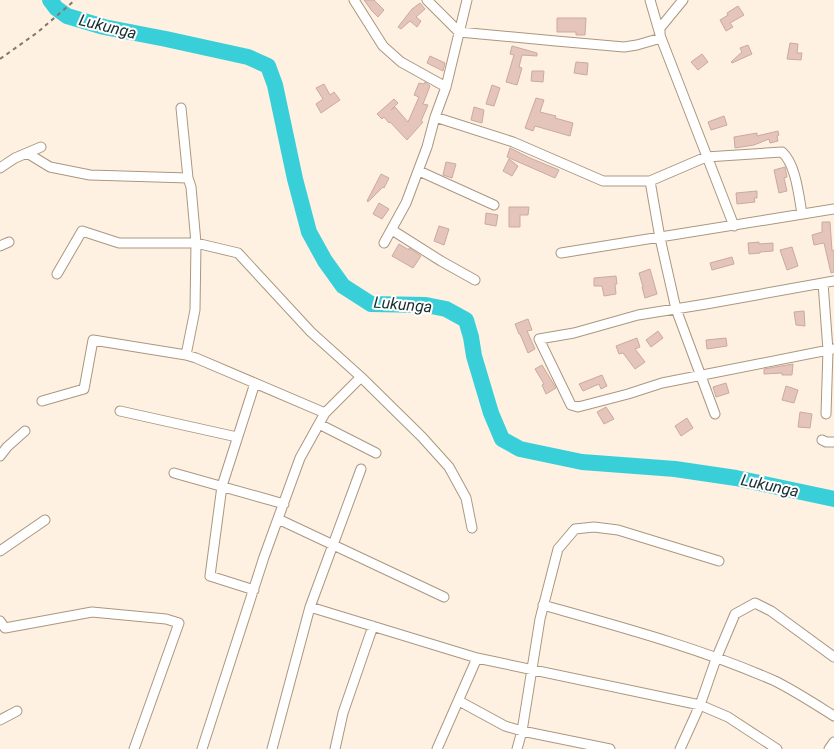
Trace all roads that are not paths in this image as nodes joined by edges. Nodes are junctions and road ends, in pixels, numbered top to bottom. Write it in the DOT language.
graph roads {
  1 [pos="354,0"];
  2 [pos="427,0"];
  3 [pos="467,0"];
  4 [pos="650,0"];
  5 [pos="683,0"];
  6 [pos="459,32"];
  7 [pos="660,38"];
  8 [pos="446,87"];
  9 [pos="181,108"];
  10 [pos="436,117"];
  11 [pos="41,147"];
  12 [pos="27,153"];
  13 [pos="706,157"];
  14 [pos="0,168"];
  15 [pos="419,171"];
  16 [pos="188,178"];
  17 [pos="650,181"];
  18 [pos="494,205"];
  19 [pos="834,209"];
  20 [pos="802,214"];
  21 [pos="734,226"];
  22 [pos="392,230"];
  23 [pos="660,238"];
  24 [pos="9,242"];
  25 [pos="196,243"];
  26 [pos="384,243"];
  27 [pos="0,246"];
  28 [pos="561,254"];
  29 [pos="57,274"];
  30 [pos="475,280"];
  31 [pos="834,281"];
  32 [pos="823,283"];
  33 [pos="676,309"];
  34 [pos="831,350"];
  35 [pos="186,355"];
  36 [pos="701,375"];
  37 [pos="361,377"];
  38 [pos="255,384"];
  39 [pos="42,401"];
  40 [pos="120,411"];
  41 [pos="325,413"];
  42 [pos="715,414"];
  43 [pos="826,414"];
  44 [pos="319,424"];
  45 [pos="25,431"];
  46 [pos="237,437"];
  47 [pos="822,440"];
  48 [pos="834,442"];
  49 [pos="376,453"];
  50 [pos="0,456"];
  51 [pos="361,469"];
  52 [pos="174,473"];
  53 [pos="222,486"];
  54 [pos="284,504"];
  55 [pos="278,519"];
  56 [pos="45,520"];
  57 [pos="472,528"];
  58 [pos="333,545"];
  59 [pos="0,552"];
  60 [pos="719,561"];
  61 [pos="254,590"];
  62 [pos="444,597"];
  63 [pos="544,605"];
  64 [pos="310,607"];
  65 [pos="373,626"];
  66 [pos="2,627"];
  67 [pos="834,657"];
  68 [pos="477,658"];
  69 [pos="716,659"];
  70 [pos="532,670"];
  71 [pos="459,701"];
  72 [pos="700,705"];
  73 [pos="17,711"];
  74 [pos="834,716"];
  75 [pos="0,720"];
  76 [pos="522,731"];
  77 [pos="834,742"];
  78 [pos="134,749"];
  79 [pos="202,749"];
  80 [pos="272,749"];
  81 [pos="335,749"];
  82 [pos="438,749"];
  83 [pos="517,749"];
  84 [pos="610,749"];
  85 [pos="680,749"];
  86 [pos="777,749"];
  87 [pos="829,749"];
  1 -- 8 [label="street"];
  2 -- 6 [label="street"];
  3 -- 6 [label="street"];
  4 -- 7 [label="street"];
  5 -- 7 [label="street"];
  6 -- 7 [label="street"];
  6 -- 8 [label="street"];
  7 -- 13 [label="street"];
  8 -- 10 [label="street"];
  9 -- 16 [label="street"];
  10 -- 15 [label="street"];
  10 -- 17 [label="street"];
  11 -- 12 [label="street"];
  12 -- 14 [label="street"];
  12 -- 16 [label="street"];
  13 -- 17 [label="street"];
  13 -- 20 [label="street"];
  13 -- 21 [label="street"];
  15 -- 18 [label="street"];
  15 -- 22 [label="street"];
  16 -- 25 [label="street"];
  17 -- 23 [label="street"];
  19 -- 20 [label="street"];
  20 -- 21 [label="street"];
  21 -- 23 [label="street"];
  22 -- 26 [label="street"];
  22 -- 30 [label="street"];
  23 -- 28 [label="street"];
  23 -- 33 [label="street"];
  24 -- 27 [label="street"];
  25 -- 29 [label="street"];
  25 -- 35 [label="street"];
  25 -- 37 [label="street"];
  31 -- 32 [label="street"];
  32 -- 33 [label="street"];
  32 -- 34 [label="street"];
  33 -- 36 [label="street"];
  33 -- 36 [label="street"];
  34 -- 36 [label="street"];
  34 -- 43 [label="street"];
  35 -- 38 [label="street"];
  35 -- 39 [label="street"];
  36 -- 42 [label="street"];
  37 -- 41 [label="street"];
  37 -- 57 [label="street"];
  38 -- 41 [label="street"];
  38 -- 46 [label="street"];
  40 -- 46 [label="street"];
  41 -- 44 [label="street"];
  44 -- 49 [label="street"];
  44 -- 54 [label="street"];
  45 -- 50 [label="street"];
  46 -- 53 [label="street"];
  47 -- 48 [label="street"];
  51 -- 58 [label="street"];
  52 -- 53 [label="street"];
  53 -- 54 [label="street"];
  53 -- 61 [label="street"];
  54 -- 55 [label="street"];
  55 -- 58 [label="street"];
  55 -- 61 [label="street"];
  56 -- 59 [label="street"];
  58 -- 62 [label="street"];
  58 -- 64 [label="street"];
  60 -- 63 [label="street"];
  61 -- 79 [label="street"];
  63 -- 69 [label="street"];
  63 -- 70 [label="street"];
  64 -- 65 [label="street"];
  64 -- 80 [label="street"];
  65 -- 68 [label="street"];
  65 -- 81 [label="street"];
  66 -- 78 [label="street"];
  67 -- 69 [label="street"];
  68 -- 70 [label="street"];
  68 -- 71 [label="street"];
  69 -- 72 [label="street"];
  69 -- 74 [label="street"];
  70 -- 72 [label="street"];
  70 -- 76 [label="street"];
  71 -- 76 [label="street"];
  71 -- 82 [label="street"];
  72 -- 85 [label="street"];
  72 -- 86 [label="street"];
  73 -- 75 [label="street"];
  76 -- 83 [label="street"];
  76 -- 84 [label="street"];
  77 -- 87 [label="street"];
}
